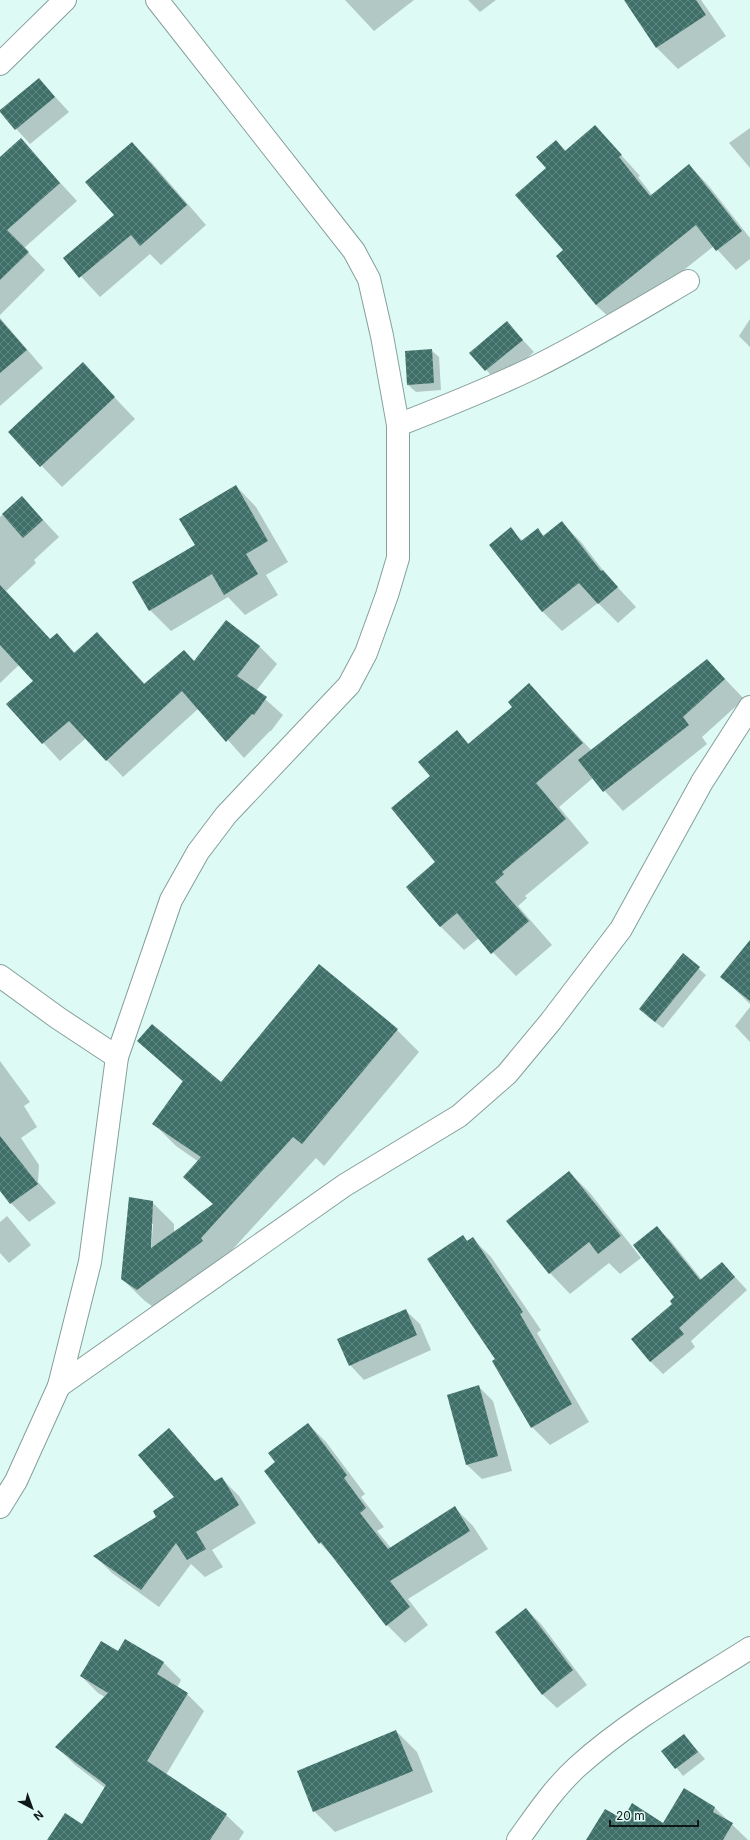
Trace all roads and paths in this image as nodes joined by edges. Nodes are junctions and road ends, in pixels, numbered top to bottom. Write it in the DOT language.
graph roads {
  1 [pos="66,0"];
  2 [pos="157,0"];
  3 [pos="0,64"];
  4 [pos="688,281"];
  5 [pos="398,425"];
  6 [pos="750,707"];
  7 [pos="0,976"];
  8 [pos="118,1057"];
  9 [pos="59,1386"];
  10 [pos="0,1507"];
  11 [pos="750,1648"];
  12 [pos="518,1840"];
  1 -- 3 [label="street"];
  2 -- 5 [label="street"];
  4 -- 5 [label="street"];
  5 -- 8 [label="street"];
  6 -- 9 [label="street"];
  7 -- 8 [label="street"];
  8 -- 9 [label="street"];
  9 -- 10 [label="street"];
  11 -- 12 [label="street"];
}
